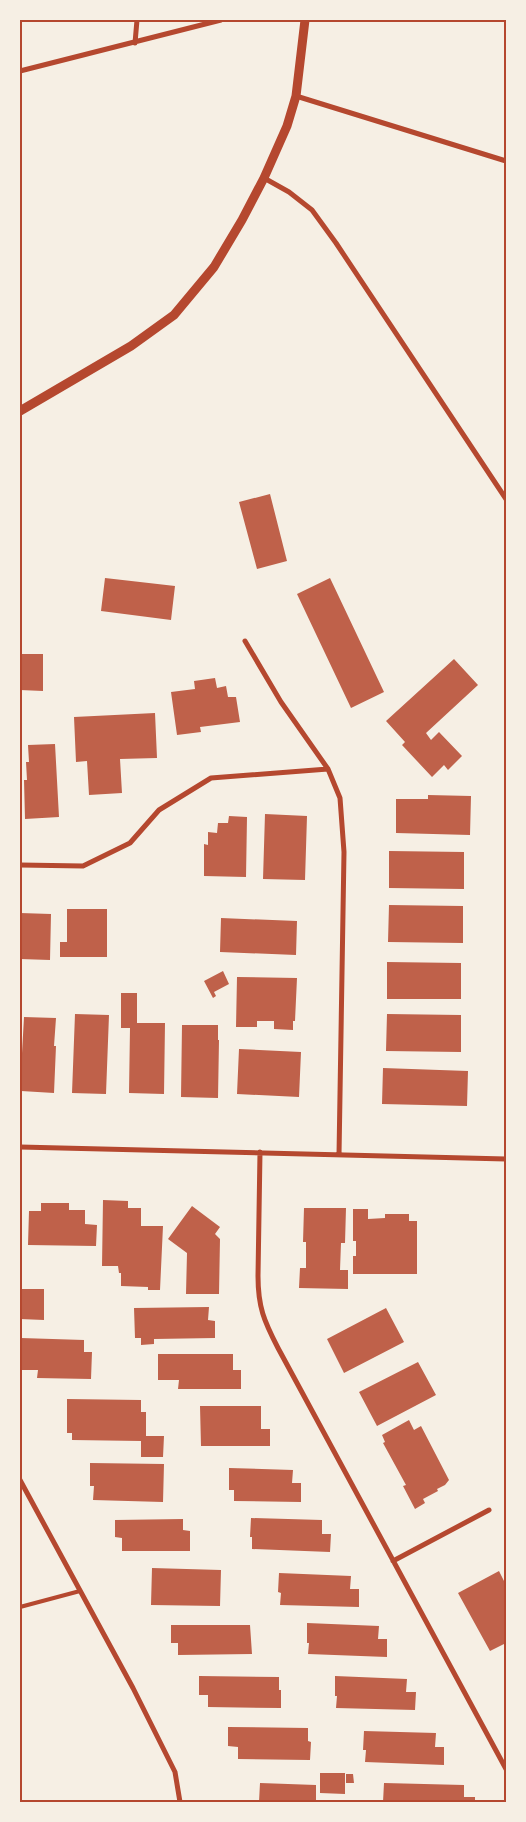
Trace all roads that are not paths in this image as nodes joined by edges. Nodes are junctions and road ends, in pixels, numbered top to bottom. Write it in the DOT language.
graph roads {
  1 [pos="137,20"];
  2 [pos="221,20"];
  3 [pos="305,20"];
  4 [pos="135,43"];
  5 [pos="20,71"];
  6 [pos="296,96"];
  7 [pos="506,161"];
  8 [pos="264,178"];
  9 [pos="20,411"];
  10 [pos="506,499"];
  11 [pos="245,641"];
  12 [pos="328,769"];
  13 [pos="20,865"];
  14 [pos="20,1147"];
  15 [pos="260,1152"];
  16 [pos="339,1154"];
  17 [pos="506,1159"];
  18 [pos="20,1480"];
  19 [pos="490,1510"];
  20 [pos="393,1561"];
  21 [pos="80,1591"];
  22 [pos="20,1606"];
  23 [pos="506,1768"];
  24 [pos="180,1802"];
  1 -- 4 [label="street"];
  2 -- 4 [label="street"];
  3 -- 6 [label="street"];
  4 -- 5 [label="street"];
  6 -- 7 [label="street"];
  6 -- 8 [label="street"];
  8 -- 9 [label="street"];
  8 -- 10 [label="street"];
  11 -- 12 [label="street"];
  12 -- 13 [label="street"];
  12 -- 16 [label="street"];
  14 -- 15 [label="street"];
  15 -- 16 [label="street"];
  15 -- 20 [label="street"];
  16 -- 17 [label="street"];
  18 -- 21 [label="street"];
  19 -- 20 [label="street"];
  20 -- 23 [label="street"];
  21 -- 22 [label="lane"];
  21 -- 24 [label="street"];
}
